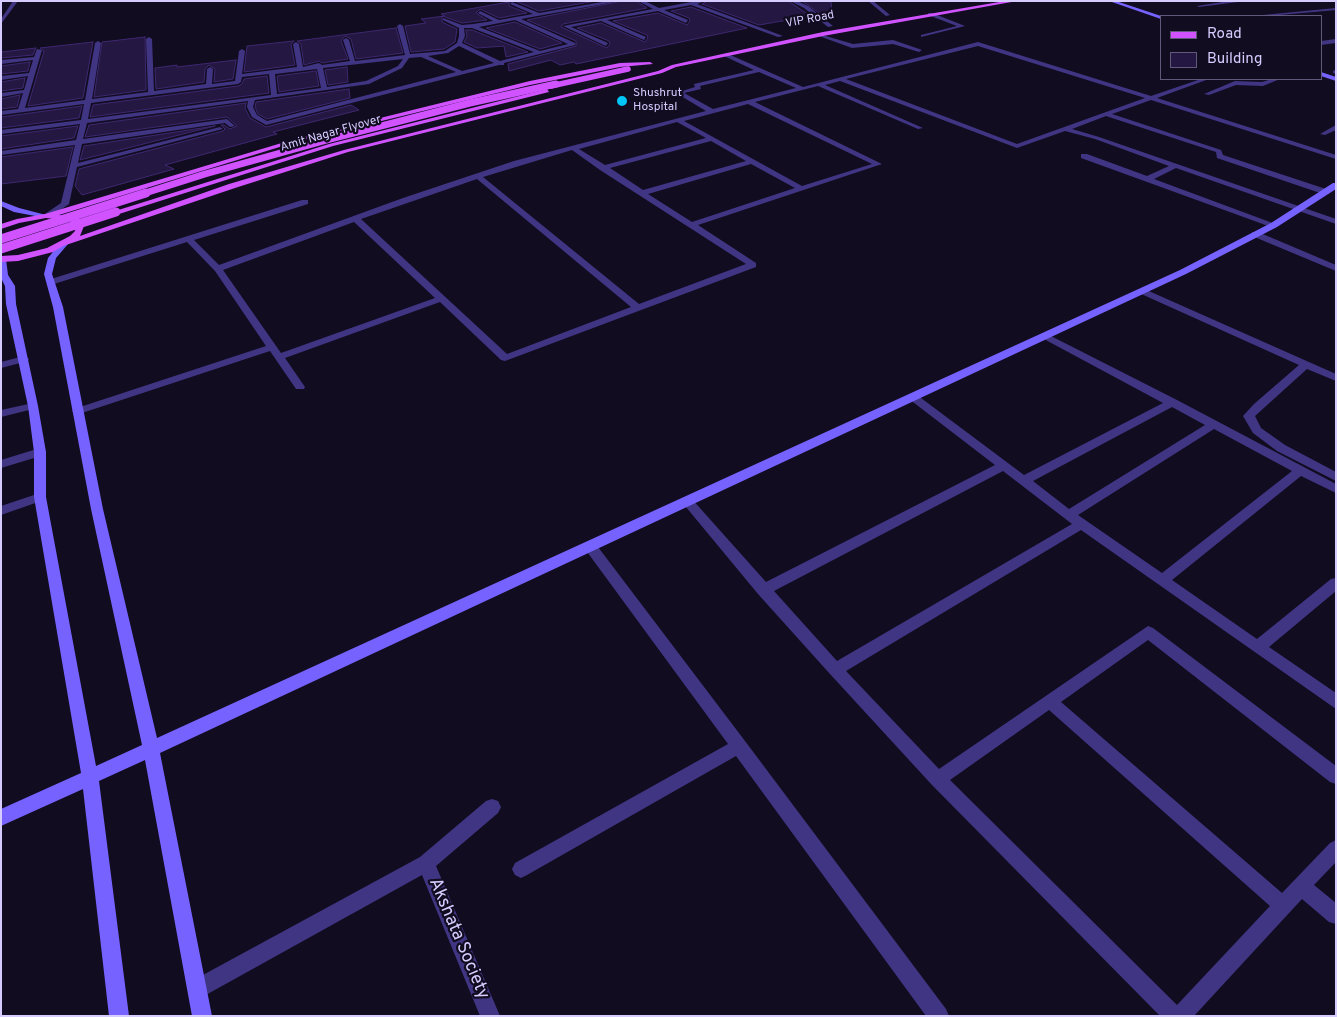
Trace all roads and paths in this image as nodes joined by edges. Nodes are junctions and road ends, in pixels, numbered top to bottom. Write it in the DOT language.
graph roads {
  1 [pos="16,1"];
  2 [pos="618,1"];
  3 [pos="640,1"];
  4 [pos="703,1"];
  5 [pos="792,1"];
  6 [pos="870,1"];
  7 [pos="975,1"];
  8 [pos="1015,1"];
  9 [pos="1111,1"];
  10 [pos="1130,1"];
  11 [pos="1244,1"];
  12 [pos="689,2"];
  13 [pos="1222,2"];
  14 [pos="512,3"];
  15 [pos="565,3"];
  16 [pos="960,4"];
  17 [pos="1200,6"];
  18 [pos="12,7"];
  19 [pos="936,7"];
  20 [pos="1,8"];
  21 [pos="579,8"];
  22 [pos="660,8"];
  23 [pos="1336,9"];
  24 [pos="480,12"];
  25 [pos="929,12"];
  26 [pos="891,14"];
  27 [pos="539,15"];
  28 [pos="1168,15"];
  29 [pos="1265,15"];
  30 [pos="3,17"];
  31 [pos="878,17"];
  32 [pos="445,18"];
  33 [pos="1160,18"];
  34 [pos="516,19"];
  35 [pos="600,19"];
  36 [pos="686,21"];
  37 [pos="499,22"];
  38 [pos="1,23"];
  39 [pos="839,24"];
  40 [pos="400,26"];
  41 [pos="461,26"];
  42 [pos="474,26"];
  43 [pos="830,26"];
  44 [pos="805,31"];
  45 [pos="788,34"];
  46 [pos="820,35"];
  47 [pos="780,36"];
  48 [pos="923,36"];
  49 [pos="644,38"];
  50 [pos="149,39"];
  51 [pos="346,40"];
  52 [pos="1336,41"];
  53 [pos="98,43"];
  54 [pos="1322,43"];
  55 [pos="296,44"];
  56 [pos="459,44"];
  57 [pos="606,44"];
  58 [pos="39,50"];
  59 [pos="919,50"];
  60 [pos="242,51"];
  61 [pos="540,53"];
  62 [pos="422,55"];
  63 [pos="726,55"];
  64 [pos="408,56"];
  65 [pos="37,58"];
  66 [pos="1,62"];
  67 [pos="353,62"];
  68 [pos="659,62"];
  69 [pos="671,63"];
  70 [pos="502,64"];
  71 [pos="650,64"];
  72 [pos="319,65"];
  73 [pos="300,67"];
  74 [pos="1322,68"];
  75 [pos="210,69"];
  76 [pos="272,70"];
  77 [pos="760,70"];
  78 [pos="631,72"];
  79 [pos="1336,72"];
  80 [pos="462,73"];
  81 [pos="32,74"];
  82 [pos="1322,74"];
  83 [pos="239,76"];
  84 [pos="1,78"];
  85 [pos="840,78"];
  86 [pos="1336,79"];
  87 [pos="1203,80"];
  88 [pos="1274,80"];
  89 [pos="818,84"];
  90 [pos="209,86"];
  91 [pos="801,88"];
  92 [pos="325,90"];
  93 [pos="27,91"];
  94 [pos="151,93"];
  95 [pos="1207,94"];
  96 [pos="1,95"];
  97 [pos="274,96"];
  98 [pos="1151,98"];
  99 [pos="252,99"];
  100 [pos="88,102"];
  101 [pos="749,102"];
  102 [pos="21,110"];
  103 [pos="711,111"];
  104 [pos="1,113"];
  105 [pos="1106,114"];
  106 [pos="678,120"];
  107 [pos="83,121"];
  108 [pos="1336,127"];
  109 [pos="920,128"];
  110 [pos="1065,129"];
  111 [pos="1,132"];
  112 [pos="1323,134"];
  113 [pos="712,139"];
  114 [pos="80,142"];
  115 [pos="573,148"];
  116 [pos="1,153"];
  117 [pos="1084,156"];
  118 [pos="1336,157"];
  119 [pos="752,161"];
  120 [pos="74,166"];
  121 [pos="1174,166"];
  122 [pos="603,168"];
  123 [pos="478,176"];
  124 [pos="1147,179"];
  125 [pos="1331,188"];
  126 [pos="802,189"];
  127 [pos="642,193"];
  128 [pos="305,202"];
  129 [pos="1,203"];
  130 [pos="1300,209"];
  131 [pos="46,216"];
  132 [pos="356,219"];
  133 [pos="1336,222"];
  134 [pos="691,225"];
  135 [pos="1274,225"];
  136 [pos="1,227"];
  137 [pos="1254,234"];
  138 [pos="1,239"];
  139 [pos="189,239"];
  140 [pos="64,244"];
  141 [pos="1,257"];
  142 [pos="1336,268"];
  143 [pos="218,269"];
  144 [pos="51,282"];
  145 [pos="1142,290"];
  146 [pos="441,299"];
  147 [pos="638,308"];
  148 [pos="1044,336"];
  149 [pos="272,347"];
  150 [pos="279,357"];
  151 [pos="24,359"];
  152 [pos="1,364"];
  153 [pos="1306,365"];
  154 [pos="1336,378"];
  155 [pos="300,387"];
  156 [pos="913,397"];
  157 [pos="1173,402"];
  158 [pos="33,406"];
  159 [pos="78,410"];
  160 [pos="1,414"];
  161 [pos="1214,424"];
  162 [pos="40,452"];
  163 [pos="1,464"];
  164 [pos="1005,464"];
  165 [pos="1301,470"];
  166 [pos="1336,477"];
  167 [pos="1024,480"];
  168 [pos="1336,489"];
  169 [pos="40,497"];
  170 [pos="687,501"];
  171 [pos="1,512"];
  172 [pos="1069,515"];
  173 [pos="1081,524"];
  174 [pos="590,546"];
  175 [pos="1162,580"];
  176 [pos="1336,582"];
  177 [pos="763,590"];
  178 [pos="1258,647"];
  179 [pos="835,670"];
  180 [pos="1049,701"];
  181 [pos="1336,702"];
  182 [pos="739,746"];
  183 [pos="151,749"];
  184 [pos="1336,776"];
  185 [pos="90,778"];
  186 [pos="938,779"];
  187 [pos="492,807"];
  188 [pos="1,818"];
  189 [pos="1336,849"];
  190 [pos="426,863"];
  191 [pos="522,869"];
  192 [pos="1302,886"];
  193 [pos="1283,906"];
  194 [pos="1336,915"];
  195 [pos="197,989"];
  196 [pos="119,1016"];
  197 [pos="202,1016"];
  198 [pos="490,1016"];
  199 [pos="939,1016"];
  200 [pos="1174,1016"];
  201 [pos="1180,1016"];
  1 -- 18 [label="street"];
  2 -- 21 [label="street"];
  3 -- 22 [label="street"];
  4 -- 12 [label="street"];
  5 -- 43 [label="street"];
  6 -- 26 [label="street"];
  7 -- 16 [label="main road"];
  8 -- 25 [label="main road, VIP Road"];
  9 -- 33 [label="street"];
  10 -- 28 [label="street"];
  11 -- 13 [label="street"];
  12 -- 22 [label="street"];
  12 -- 47 [label="street"];
  13 -- 17 [label="street"];
  14 -- 27 [label="street"];
  15 -- 21 [label="street"];
  18 -- 20 [label="street"];
  18 -- 30 [label="street"];
  19 -- 25 [label="main road, VIP Road"];
  21 -- 27 [label="street"];
  22 -- 35 [label="street"];
  22 -- 36 [label="street"];
  23 -- 29 [label="street"];
  24 -- 37 [label="street"];
  25 -- 46 [label="main road, VIP Road"];
  25 -- 48 [label="street"];
  26 -- 31 [label="main road"];
  27 -- 34 [label="street"];
  30 -- 38 [label="street"];
  32 -- 41 [label="street"];
  34 -- 37 [label="street"];
  34 -- 61 [label="street"];
  35 -- 49 [label="street"];
  35 -- 57 [label="street"];
  37 -- 42 [label="street"];
  39 -- 43 [label="main road, VIP Road"];
  40 -- 64 [label="street"];
  41 -- 42 [label="street"];
  41 -- 56 [label="street"];
  42 -- 61 [label="street"];
  43 -- 44 [label="main road, VIP Road"];
  45 -- 47 [label="main road, VIP Road"];
  46 -- 59 [label="street"];
  46 -- 63 [label="main road, VIP Road"];
  47 -- 69 [label="main road, VIP Road"];
  50 -- 94 [label="street"];
  51 -- 67 [label="street"];
  52 -- 54 [label="street"];
  53 -- 100 [label="street"];
  55 -- 73 [label="street"];
  56 -- 62 [label="street"];
  56 -- 70 [label="street"];
  58 -- 65 [label="street"];
  60 -- 83 [label="street"];
  61 -- 70 [label="street"];
  62 -- 64 [label="street"];
  62 -- 80 [label="street"];
  63 -- 69 [label="main road, VIP Road"];
  63 -- 77 [label="street"];
  64 -- 67 [label="street"];
  64 -- 92 [label="street"];
  65 -- 66 [label="street"];
  65 -- 81 [label="street"];
  67 -- 72 [label="street"];
  68 -- 71 [label="main road"];
  69 -- 78 [label="main road, Amit Nagar Flyover"];
  69 -- 140 [label="main road"];
  70 -- 80 [label="street"];
  71 -- 78 [label="main road, Amit Nagar Flyover"];
  71 -- 131 [label="main road"];
  72 -- 73 [label="street"];
  72 -- 92 [label="street"];
  73 -- 76 [label="street"];
  74 -- 79 [label="street"];
  75 -- 90 [label="street"];
  76 -- 83 [label="street"];
  76 -- 97 [label="street"];
  77 -- 91 [label="street"];
  77 -- 103 [label="street"];
  78 -- 138 [label="main road, Amit Nagar Flyover, bridge"];
  78 -- 141 [label="main road, Amit Nagar Flyover, bridge"];
  80 -- 99 [label="street"];
  81 -- 84 [label="street"];
  81 -- 93 [label="street"];
  82 -- 86 [label="street"];
  83 -- 90 [label="street"];
  85 -- 89 [label="street"];
  85 -- 98 [label="street"];
  85 -- 110 [label="street"];
  87 -- 98 [label="street"];
  88 -- 95 [label="street"];
  89 -- 91 [label="street"];
  89 -- 109 [label="street"];
  90 -- 94 [label="street"];
  91 -- 101 [label="street"];
  92 -- 97 [label="street"];
  93 -- 96 [label="street"];
  93 -- 102 [label="street"];
  94 -- 100 [label="street"];
  97 -- 99 [label="street"];
  98 -- 105 [label="street"];
  98 -- 118 [label="street"];
  99 -- 107 [label="street"];
  100 -- 102 [label="street"];
  100 -- 107 [label="street"];
  101 -- 103 [label="street"];
  101 -- 126 [label="street"];
  102 -- 104 [label="street"];
  103 -- 106 [label="street"];
  105 -- 110 [label="street"];
  105 -- 125 [label="street"];
  106 -- 113 [label="street"];
  106 -- 115 [label="street"];
  107 -- 111 [label="street"];
  107 -- 114 [label="street"];
  108 -- 112 [label="street"];
  110 -- 121 [label="street"];
  113 -- 119 [label="street"];
  113 -- 122 [label="street"];
  114 -- 116 [label="street"];
  114 -- 120 [label="street"];
  114 -- 120 [label="street"];
  115 -- 122 [label="street"];
  115 -- 123 [label="street"];
  117 -- 124 [label="street"];
  119 -- 126 [label="street"];
  119 -- 127 [label="street"];
  120 -- 131 [label="street"];
  121 -- 124 [label="street"];
  121 -- 130 [label="street"];
  122 -- 127 [label="street"];
  123 -- 132 [label="street"];
  123 -- 147 [label="street"];
  124 -- 135 [label="street"];
  125 -- 130 [label="street"];
  126 -- 134 [label="street"];
  127 -- 134 [label="street"];
  128 -- 139 [label="street"];
  129 -- 131 [label="street"];
  130 -- 133 [label="street"];
  130 -- 135 [label="street"];
  131 -- 136 [label="main road"];
  131 -- 140 [label="main road"];
  132 -- 143 [label="street"];
  132 -- 146 [label="street"];
  134 -- 147 [label="street"];
  135 -- 137 [label="street"];
  137 -- 142 [label="street"];
  137 -- 145 [label="street"];
  139 -- 143 [label="street"];
  139 -- 144 [label="street"];
  140 -- 141 [label="main road"];
  140 -- 144 [label="street"];
  141 -- 151 [label="street"];
  143 -- 149 [label="street"];
  144 -- 159 [label="street"];
  145 -- 148 [label="street"];
  145 -- 153 [label="street"];
  146 -- 147 [label="street"];
  146 -- 150 [label="street"];
  148 -- 156 [label="street"];
  148 -- 157 [label="street"];
  149 -- 150 [label="street"];
  149 -- 159 [label="street"];
  150 -- 155 [label="street"];
  151 -- 152 [label="street"];
  151 -- 158 [label="street"];
  153 -- 154 [label="street"];
  153 -- 166 [label="street"];
  156 -- 164 [label="street"];
  156 -- 170 [label="street"];
  157 -- 161 [label="street"];
  157 -- 167 [label="street"];
  158 -- 160 [label="street"];
  158 -- 162 [label="street"];
  159 -- 183 [label="street"];
  161 -- 165 [label="street"];
  161 -- 172 [label="street"];
  162 -- 163 [label="street"];
  162 -- 169 [label="street"];
  164 -- 167 [label="street"];
  164 -- 177 [label="street"];
  165 -- 168 [label="street"];
  165 -- 175 [label="street"];
  167 -- 172 [label="street"];
  169 -- 171 [label="street"];
  169 -- 185 [label="street"];
  170 -- 174 [label="street"];
  170 -- 177 [label="street"];
  172 -- 173 [label="street"];
  173 -- 175 [label="street"];
  173 -- 179 [label="street"];
  174 -- 182 [label="street"];
  174 -- 183 [label="street"];
  175 -- 178 [label="street"];
  176 -- 178 [label="street"];
  177 -- 179 [label="street"];
  178 -- 181 [label="street"];
  179 -- 186 [label="street"];
  180 -- 184 [label="street"];
  180 -- 186 [label="street"];
  180 -- 193 [label="street"];
  182 -- 191 [label="street"];
  182 -- 199 [label="street"];
  183 -- 185 [label="street"];
  183 -- 195 [label="street"];
  185 -- 188 [label="street"];
  185 -- 196 [label="street"];
  186 -- 200 [label="street"];
  187 -- 190 [label="street"];
  189 -- 192 [label="street"];
  190 -- 195 [label="street"];
  190 -- 198 [label="street, Akshata Society"];
  192 -- 193 [label="street"];
  192 -- 194 [label="street"];
  193 -- 201 [label="street"];
  195 -- 197 [label="street"];
}
